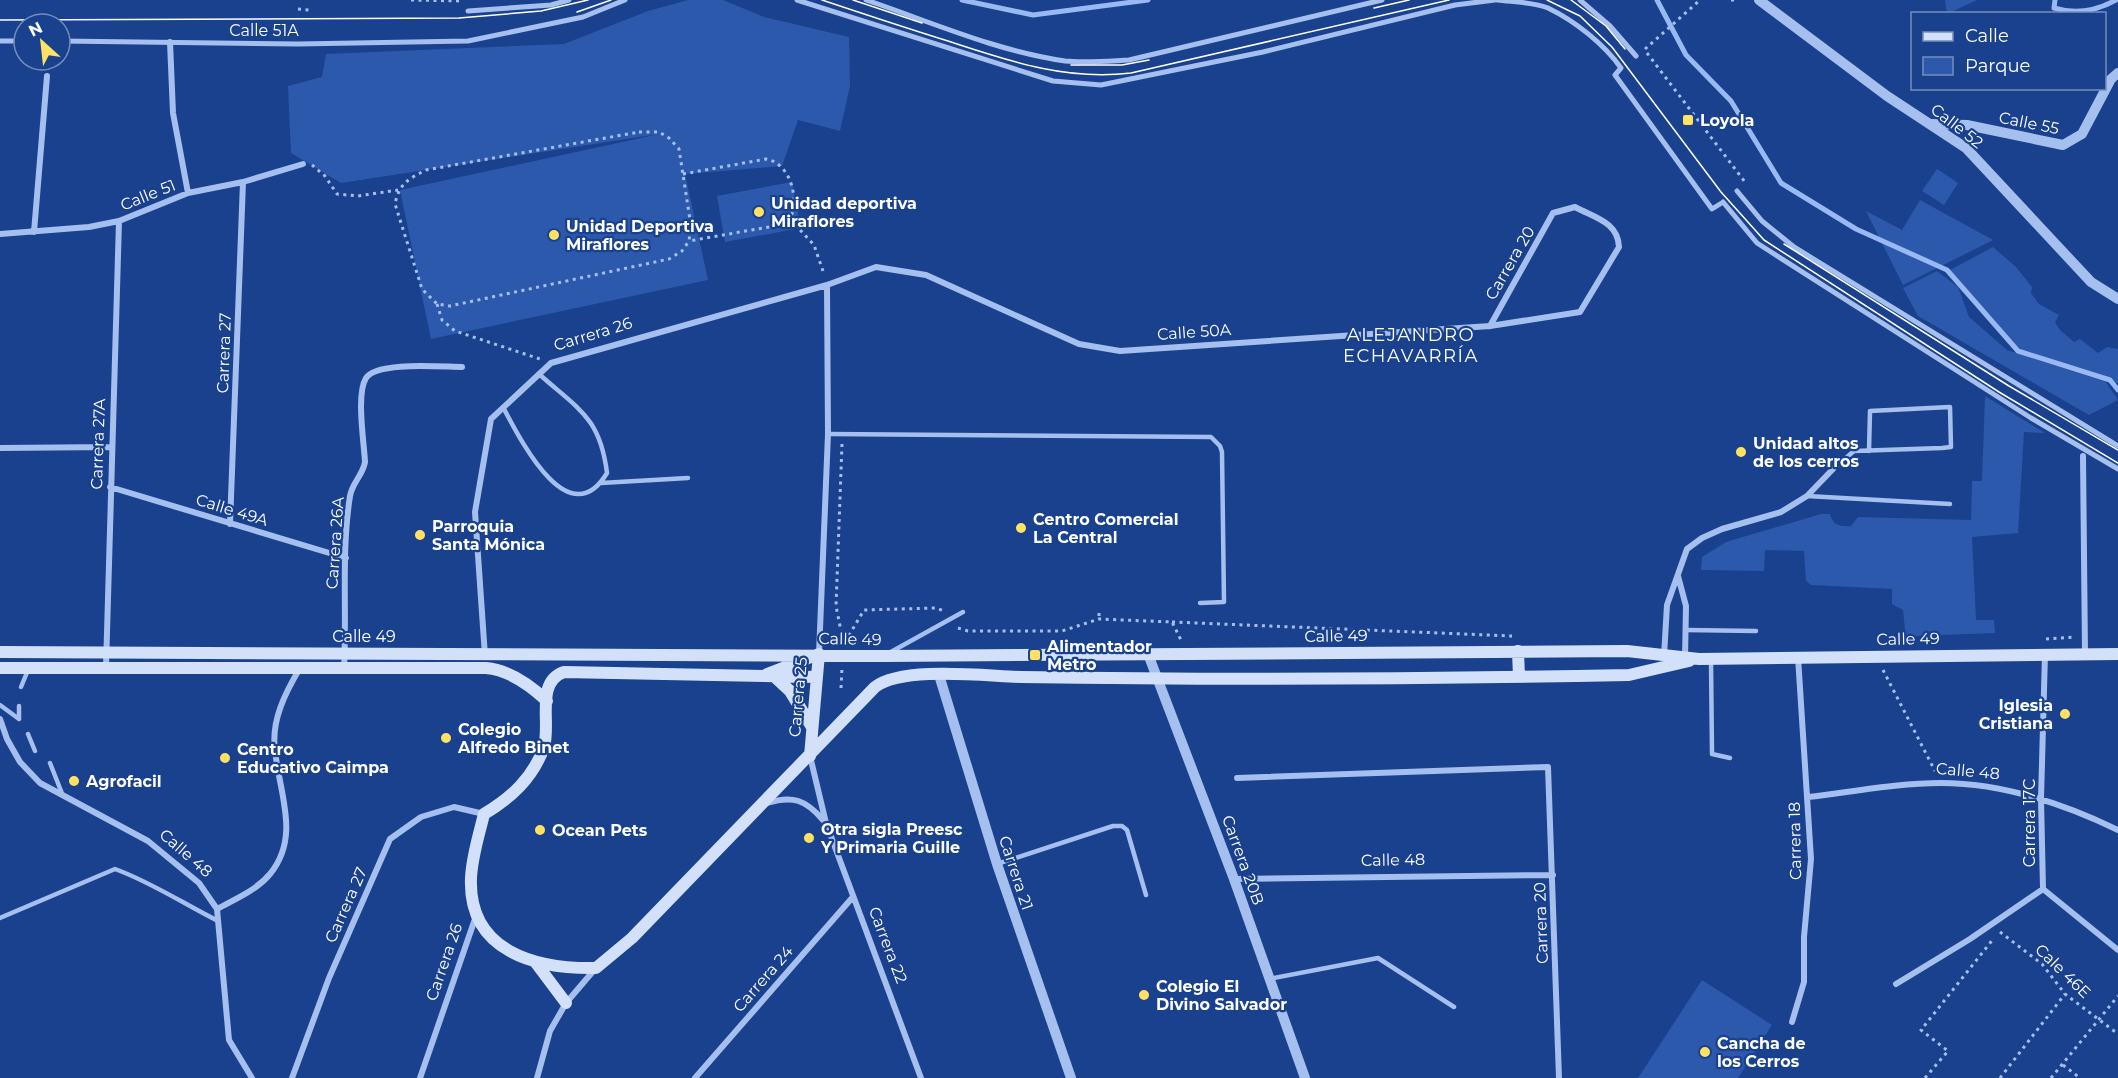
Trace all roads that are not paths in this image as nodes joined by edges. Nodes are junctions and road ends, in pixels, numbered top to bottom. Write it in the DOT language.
graph roads {
  1 [pos="569,0"];
  2 [pos="625,0"];
  3 [pos="797,0"];
  4 [pos="866,0"];
  5 [pos="1382,0"];
  6 [pos="1496,0"];
  7 [pos="1580,0"];
  8 [pos="1759,0"];
  9 [pos="468,11"];
  10 [pos="72,41"];
  11 [pos="170,42"];
  12 [pos="1636,56"];
  13 [pos="2118,73"];
  14 [pos="47,76"];
  15 [pos="2106,88"];
  16 [pos="2105,90"];
  17 [pos="1932,124"];
  18 [pos="303,164"];
  19 [pos="243,182"];
  20 [pos="1737,191"];
  21 [pos="189,193"];
  22 [pos="119,221"];
  23 [pos="34,232"];
  24 [pos="0,234"];
  25 [pos="827,285"];
  26 [pos="2118,299"];
  27 [pos="1580,312"];
  28 [pos="1490,326"];
  29 [pos="462,367"];
  30 [pos="539,374"];
  31 [pos="503,408"];
  32 [pos="828,434"];
  33 [pos="2118,446"];
  34 [pos="0,447"];
  35 [pos="111,447"];
  36 [pos="1869,451"];
  37 [pos="2083,456"];
  38 [pos="1833,469"];
  39 [pos="2118,469"];
  40 [pos="688,478"];
  41 [pos="601,483"];
  42 [pos="110,488"];
  43 [pos="1807,496"];
  44 [pos="1950,504"];
  45 [pos="230,525"];
  46 [pos="346,558"];
  47 [pos="1678,575"];
  48 [pos="1200,603"];
  49 [pos="963,612"];
  50 [pos="1686,630"];
  51 [pos="1756,631"];
  52 [pos="1518,651"];
  53 [pos="0,652"];
  54 [pos="107,652"];
  55 [pos="345,652"];
  56 [pos="484,652"];
  57 [pos="2045,653"];
  58 [pos="819,654"];
  59 [pos="1148,654"];
  60 [pos="2085,654"];
  61 [pos="2118,654"];
  62 [pos="884,656"];
  63 [pos="1798,657"];
  64 [pos="1705,658"];
  65 [pos="1685,660"];
  66 [pos="1663,661"];
  67 [pos="0,668"];
  68 [pos="29,668"];
  69 [pos="106,668"];
  70 [pos="300,668"];
  71 [pos="486,668"];
  72 [pos="344,669"];
  73 [pos="939,675"];
  74 [pos="1519,676"];
  75 [pos="768,677"];
  76 [pos="817,677"];
  77 [pos="1159,679"];
  78 [pos="21,687"];
  79 [pos="547,701"];
  80 [pos="0,705"];
  81 [pos="19,706"];
  82 [pos="0,718"];
  83 [pos="812,727"];
  84 [pos="28,734"];
  85 [pos="34,751"];
  86 [pos="810,756"];
  87 [pos="1730,758"];
  88 [pos="50,763"];
  89 [pos="1237,778"];
  90 [pos="63,796"];
  91 [pos="1809,797"];
  92 [pos="2041,799"];
  93 [pos="764,804"];
  94 [pos="484,814"];
  95 [pos="826,823"];
  96 [pos="2118,830"];
  97 [pos="997,864"];
  98 [pos="1552,875"];
  99 [pos="1234,879"];
  100 [pos="2043,889"];
  101 [pos="1146,895"];
  102 [pos="852,898"];
  103 [pos="217,909"];
  104 [pos="477,915"];
  105 [pos="0,918"];
  106 [pos="218,921"];
  107 [pos="2118,950"];
  108 [pos="536,963"];
  109 [pos="596,968"];
  110 [pos="1268,979"];
  111 [pos="1896,984"];
  112 [pos="566,1004"];
  113 [pos="1454,1007"];
  114 [pos="1792,1022"];
  115 [pos="918,1076"];
  116 [pos="248,1077"];
  117 [pos="292,1078"];
  118 [pos="420,1078"];
  119 [pos="537,1078"];
  120 [pos="695,1078"];
  121 [pos="1071,1078"];
  122 [pos="1305,1078"];
  123 [pos="1559,1078"];
  1 -- 9 [label="street"];
  2 -- 11 [label="street, Calle 51A"];
  3 -- 6 [label="street"];
  4 -- 5 [label="street"];
  6 -- 39 [label="street"];
  7 -- 12 [label="street"];
  8 -- 17 [label="street, Calle 52"];
  10 -- 11 [label="street, Calle 51A"];
  11 -- 21 [label="street"];
  13 -- 15 [label="street, Calle 55"];
  14 -- 23 [label="street"];
  16 -- 17 [label="street, Calle 55"];
  17 -- 26 [label="street, Calle 52"];
  18 -- 19 [label="street, Calle 51"];
  19 -- 21 [label="street, Calle 51"];
  19 -- 45 [label="street, Carrera 27"];
  20 -- 33 [label="street"];
  21 -- 22 [label="street, Calle 51"];
  22 -- 23 [label="street, Calle 51"];
  22 -- 35 [label="street, Carrera 27A"];
  23 -- 24 [label="street, Calle 51"];
  25 -- 28 [label="street, Calle 50A"];
  25 -- 30 [label="street, Carrera 26"];
  25 -- 32 [label="street, Carrera 25"];
  27 -- 28 [label="street, Calle 50A"];
  27 -- 28 [label="street, Carrera 20"];
  29 -- 46 [label="street, Carrera 26A"];
  30 -- 31 [label="street, Carrera 26"];
  30 -- 41 [label="lane"];
  31 -- 41 [label="lane"];
  31 -- 56 [label="street, Carrera 26"];
  32 -- 48 [label="lane"];
  32 -- 58 [label="street, Carrera 25"];
  34 -- 35 [label="street"];
  35 -- 42 [label="street, Carrera 27A"];
  36 -- 36 [label="lane"];
  36 -- 38 [label="lane"];
  37 -- 60 [label="street"];
  38 -- 43 [label="street"];
  40 -- 41 [label="lane"];
  42 -- 45 [label="street, Calle 49A"];
  42 -- 54 [label="street, Carrera 27A"];
  43 -- 44 [label="lane"];
  43 -- 47 [label="street"];
  45 -- 46 [label="street, Calle 49A"];
  46 -- 55 [label="street, Carrera 26A"];
  47 -- 50 [label="street"];
  47 -- 66 [label="street"];
  49 -- 62 [label="lane"];
  50 -- 51 [label="lane"];
  50 -- 65 [label="street"];
  52 -- 59 [label="main road, Calle 49"];
  52 -- 66 [label="main road, Calle 49"];
  52 -- 74 [label="main road"];
  53 -- 54 [label="main road, Calle 49"];
  54 -- 55 [label="main road, Calle 49"];
  54 -- 69 [label="street, Carrera 27A"];
  55 -- 56 [label="main road, Calle 49"];
  55 -- 72 [label="street, Carrera 26A"];
  56 -- 58 [label="main road, Calle 49"];
  56 -- 71 [label="street, Carrera 26"];
  57 -- 60 [label="main road, Calle 49"];
  57 -- 63 [label="main road, Calle 49"];
  57 -- 92 [label="street, Carrera 17C"];
  58 -- 62 [label="main road, Calle 49"];
  58 -- 75 [label="main road"];
  58 -- 76 [label="main road, Carrera 25"];
  59 -- 62 [label="main road, Calle 49"];
  59 -- 77 [label="street, Carrera 20B"];
  60 -- 61 [label="main road, Calle 49"];
  63 -- 64 [label="main road, Calle 49"];
  63 -- 91 [label="street, Carrera 18"];
  64 -- 65 [label="main road, Calle 49"];
  64 -- 87 [label="lane"];
  65 -- 66 [label="main road, Calle 49"];
  66 -- 74 [label="main road, Calle 49"];
  67 -- 68 [label="main road, Calle 49"];
  68 -- 69 [label="main road, Calle 49"];
  68 -- 78 [label="lane"];
  69 -- 70 [label="main road, Calle 49"];
  70 -- 72 [label="main road, Calle 49"];
  70 -- 103 [label="street"];
  71 -- 72 [label="main road, Calle 49"];
  71 -- 79 [label="main road, Calle 49"];
  73 -- 77 [label="main road, Calle 49"];
  73 -- 86 [label="main road, Calle 49"];
  73 -- 97 [label="street, Carrera 21"];
  74 -- 77 [label="main road, Calle 49"];
  75 -- 76 [label="main road"];
  75 -- 79 [label="main road"];
  75 -- 83 [label="main road"];
  76 -- 83 [label="main road, Carrera 25"];
  77 -- 99 [label="street, Carrera 20B"];
  79 -- 94 [label="main road"];
  80 -- 81 [label="lane"];
  82 -- 90 [label="street, Calle 48"];
  83 -- 86 [label="main road, Carrera 25"];
  84 -- 85 [label="lane"];
  86 -- 93 [label="main road, Carrera 25"];
  86 -- 95 [label="street, Carrera 22"];
  88 -- 90 [label="lane"];
  89 -- 98 [label="street, Carrera 20"];
  90 -- 103 [label="street, Calle 48"];
  91 -- 92 [label="street, Calle 48"];
  91 -- 114 [label="street, Carrera 18"];
  92 -- 96 [label="street, Calle 48"];
  92 -- 100 [label="street, Carrera 17C"];
  93 -- 95 [label="street, Carrera 22"];
  93 -- 109 [label="main road, Carrera 25"];
  94 -- 104 [label="main road, Carrera 26"];
  94 -- 117 [label="street, Carrera 27"];
  95 -- 102 [label="street, Carrera 22"];
  97 -- 101 [label="lane"];
  97 -- 121 [label="street, Carrera 21"];
  98 -- 99 [label="street, Calle 48"];
  98 -- 123 [label="street, Carrera 20"];
  99 -- 110 [label="street, Carrera 20B"];
  100 -- 107 [label="street"];
  100 -- 111 [label="street, Carrera 17C"];
  102 -- 115 [label="street, Carrera 22"];
  102 -- 120 [label="street, Carrera 24"];
  103 -- 106 [label="street, Calle 48"];
  104 -- 108 [label="main road"];
  104 -- 118 [label="street, Carrera 26"];
  105 -- 106 [label="lane"];
  106 -- 116 [label="street, Calle 48"];
  108 -- 109 [label="main road"];
  108 -- 112 [label="main road"];
  109 -- 112 [label="street, Carrera 25"];
  110 -- 113 [label="lane"];
  110 -- 122 [label="street, Carrera 20B"];
  112 -- 119 [label="street, Carrera 25"];
}
